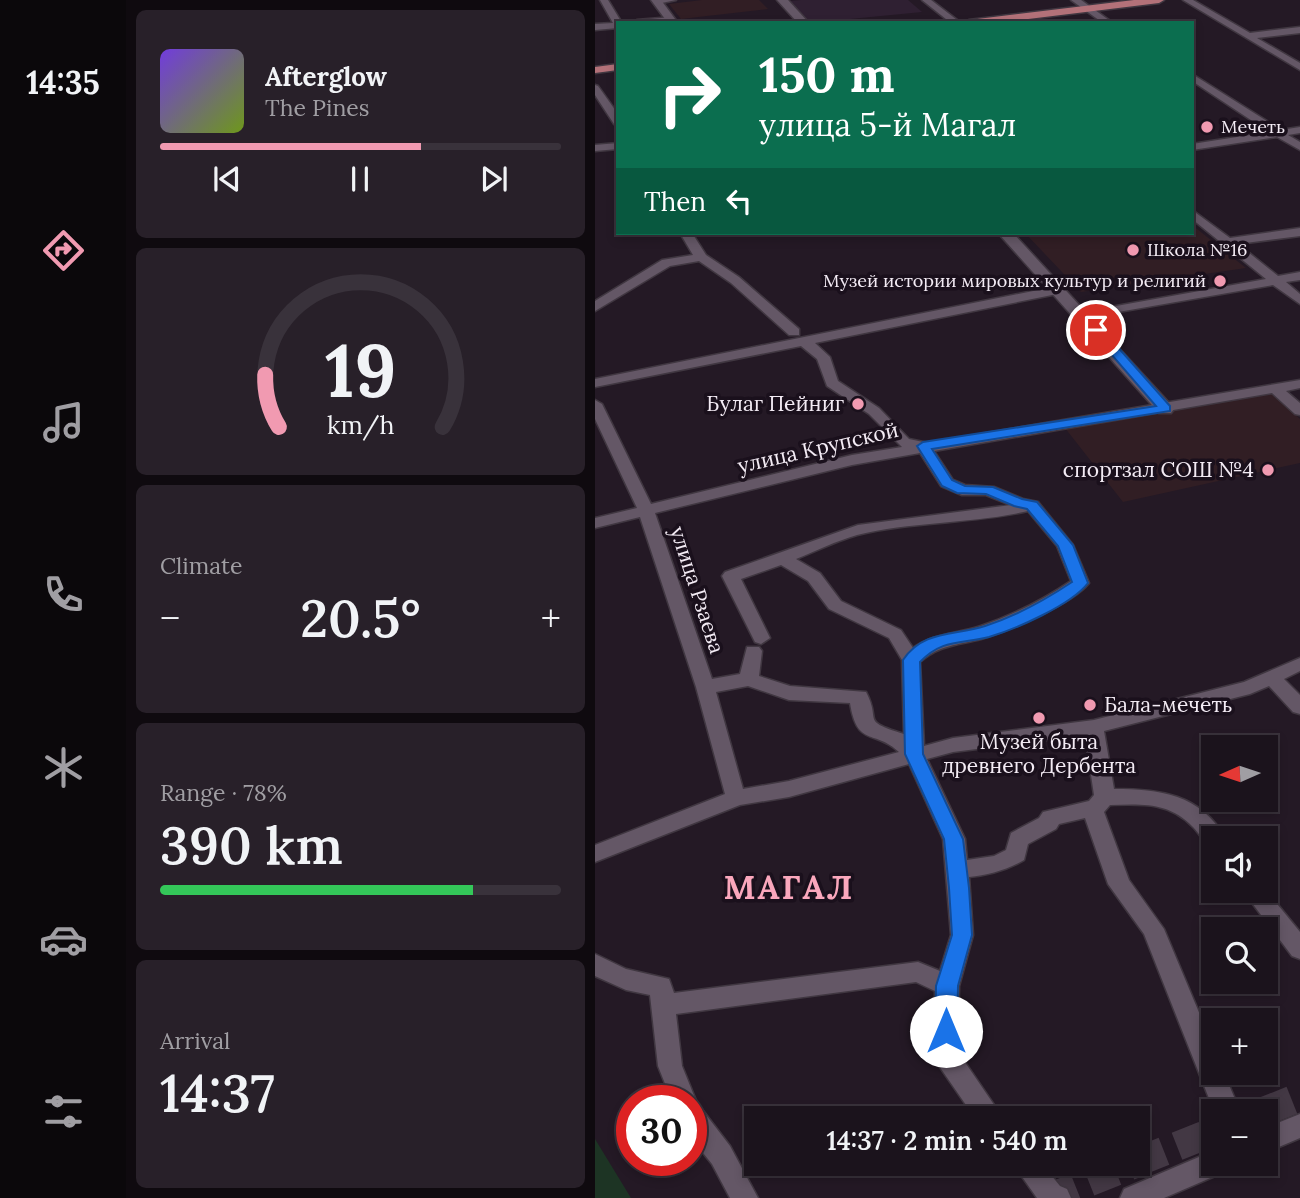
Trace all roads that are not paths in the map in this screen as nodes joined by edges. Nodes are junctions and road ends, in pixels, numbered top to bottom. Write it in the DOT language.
graph roads {
  1 [pos="604,0"];
  2 [pos="672,0"];
  3 [pos="782,0"];
  4 [pos="926,0"];
  5 [pos="1075,0"];
  6 [pos="1159,0"];
  7 [pos="1187,0"];
  8 [pos="657,1"];
  9 [pos="1087,8"];
  10 [pos="616,21"];
  11 [pos="671,21"];
  12 [pos="802,21"];
  13 [pos="954,21"];
  14 [pos="985,21"];
  15 [pos="1106,21"];
  16 [pos="616,24"];
  17 [pos="595,27"];
  18 [pos="1300,30"];
  19 [pos="1250,36"];
  20 [pos="1300,52"];
  21 [pos="1281,55"];
  22 [pos="616,67"];
  23 [pos="1300,67"];
  24 [pos="595,70"];
  25 [pos="1194,78"];
  26 [pos="595,88"];
  27 [pos="616,119"];
  28 [pos="1300,130"];
  29 [pos="1279,133"];
  30 [pos="616,146"];
  31 [pos="1194,147"];
  32 [pos="1300,147"];
  33 [pos="595,148"];
  34 [pos="1194,215"];
  35 [pos="1300,232"];
  36 [pos="687,235"];
  37 [pos="1007,235"];
  38 [pos="1227,242"];
  39 [pos="701,257"];
  40 [pos="1300,276"];
  41 [pos="1275,281"];
  42 [pos="1058,290"];
  43 [pos="1300,300"];
  44 [pos="595,307"];
  45 [pos="1083,316"];
  46 [pos="799,337"];
  47 [pos="595,383"];
  48 [pos="1300,384"];
  49 [pos="1277,390"];
  50 [pos="595,404"];
  51 [pos="1165,409"];
  52 [pos="1300,411"];
  53 [pos="923,446"];
  54 [pos="1032,505"];
  55 [pos="646,510"];
  56 [pos="595,523"];
  57 [pos="783,559"];
  58 [pos="911,660"];
  59 [pos="1300,664"];
  60 [pos="1271,676"];
  61 [pos="749,679"];
  62 [pos="705,687"];
  63 [pos="1300,707"];
  64 [pos="1094,727"];
  65 [pos="914,754"];
  66 [pos="737,798"];
  67 [pos="1100,802"];
  68 [pos="1205,826"];
  69 [pos="595,854"];
  70 [pos="957,870"];
  71 [pos="1264,903"];
  72 [pos="1300,949"];
  73 [pos="595,964"];
  74 [pos="947,986"];
  75 [pos="663,1005"];
  76 [pos="678,1085"];
  77 [pos="1222,1099"];
  78 [pos="982,1106"];
  79 [pos="1300,1126"];
  80 [pos="1278,1135"];
  81 [pos="707,1138"];
  82 [pos="1201,1169"];
  83 [pos="1036,1176"];
  84 [pos="745,1198"];
  85 [pos="1058,1198"];
  86 [pos="1133,1198"];
  1 -- 10 [label="street"];
  2 -- 8 [label="street"];
  3 -- 12 [label="street"];
  4 -- 13 [label="street"];
  5 -- 9 [label="street"];
  6 -- 9 [label="main road"];
  7 -- 19 [label="street"];
  8 -- 11 [label="street"];
  9 -- 14 [label="main road"];
  9 -- 15 [label="street"];
  16 -- 17 [label="street"];
  18 -- 19 [label="street"];
  19 -- 21 [label="street"];
  20 -- 21 [label="street"];
  21 -- 23 [label="street"];
  22 -- 24 [label="main road"];
  25 -- 29 [label="street"];
  26 -- 27 [label="street"];
  28 -- 29 [label="street"];
  29 -- 31 [label="street"];
  29 -- 32 [label="street"];
  30 -- 33 [label="street"];
  34 -- 38 [label="street"];
  35 -- 38 [label="street"];
  36 -- 39 [label="street"];
  37 -- 42 [label="street"];
  38 -- 41 [label="street"];
  39 -- 44 [label="street"];
  39 -- 46 [label="street"];
  40 -- 41 [label="street"];
  41 -- 43 [label="street"];
  41 -- 45 [label="street"];
  42 -- 45 [label="street"];
  42 -- 46 [label="street"];
  45 -- 51 [label="street"];
  46 -- 47 [label="street"];
  46 -- 53 [label="street"];
  48 -- 49 [label="street, улица Крупской"];
  49 -- 51 [label="street, улица Крупской"];
  49 -- 52 [label="street"];
  50 -- 55 [label="street, улица Рзаева"];
  51 -- 53 [label="street, улица Крупской"];
  53 -- 54 [label="street"];
  53 -- 55 [label="street, улица Крупской"];
  54 -- 57 [label="street"];
  54 -- 58 [label="street"];
  55 -- 56 [label="street, улица Крупской"];
  55 -- 62 [label="street, улица Рзаева"];
  57 -- 58 [label="street"];
  57 -- 61 [label="street"];
  58 -- 65 [label="street"];
  59 -- 60 [label="street"];
  60 -- 63 [label="street"];
  60 -- 64 [label="street"];
  61 -- 62 [label="street"];
  61 -- 65 [label="street"];
  62 -- 66 [label="street, улица Рзаева"];
  64 -- 65 [label="street"];
  64 -- 67 [label="street"];
  65 -- 66 [label="street"];
  65 -- 70 [label="street"];
  66 -- 69 [label="street"];
  67 -- 68 [label="street"];
  67 -- 70 [label="street"];
  67 -- 77 [label="street"];
  70 -- 74 [label="street"];
  71 -- 72 [label="street"];
  73 -- 75 [label="street"];
  74 -- 75 [label="street"];
  74 -- 78 [label="street"];
  75 -- 76 [label="street"];
  79 -- 80 [label="street"];
  81 -- 84 [label="street"];
  82 -- 86 [label="street"];
  83 -- 85 [label="street"];
}
